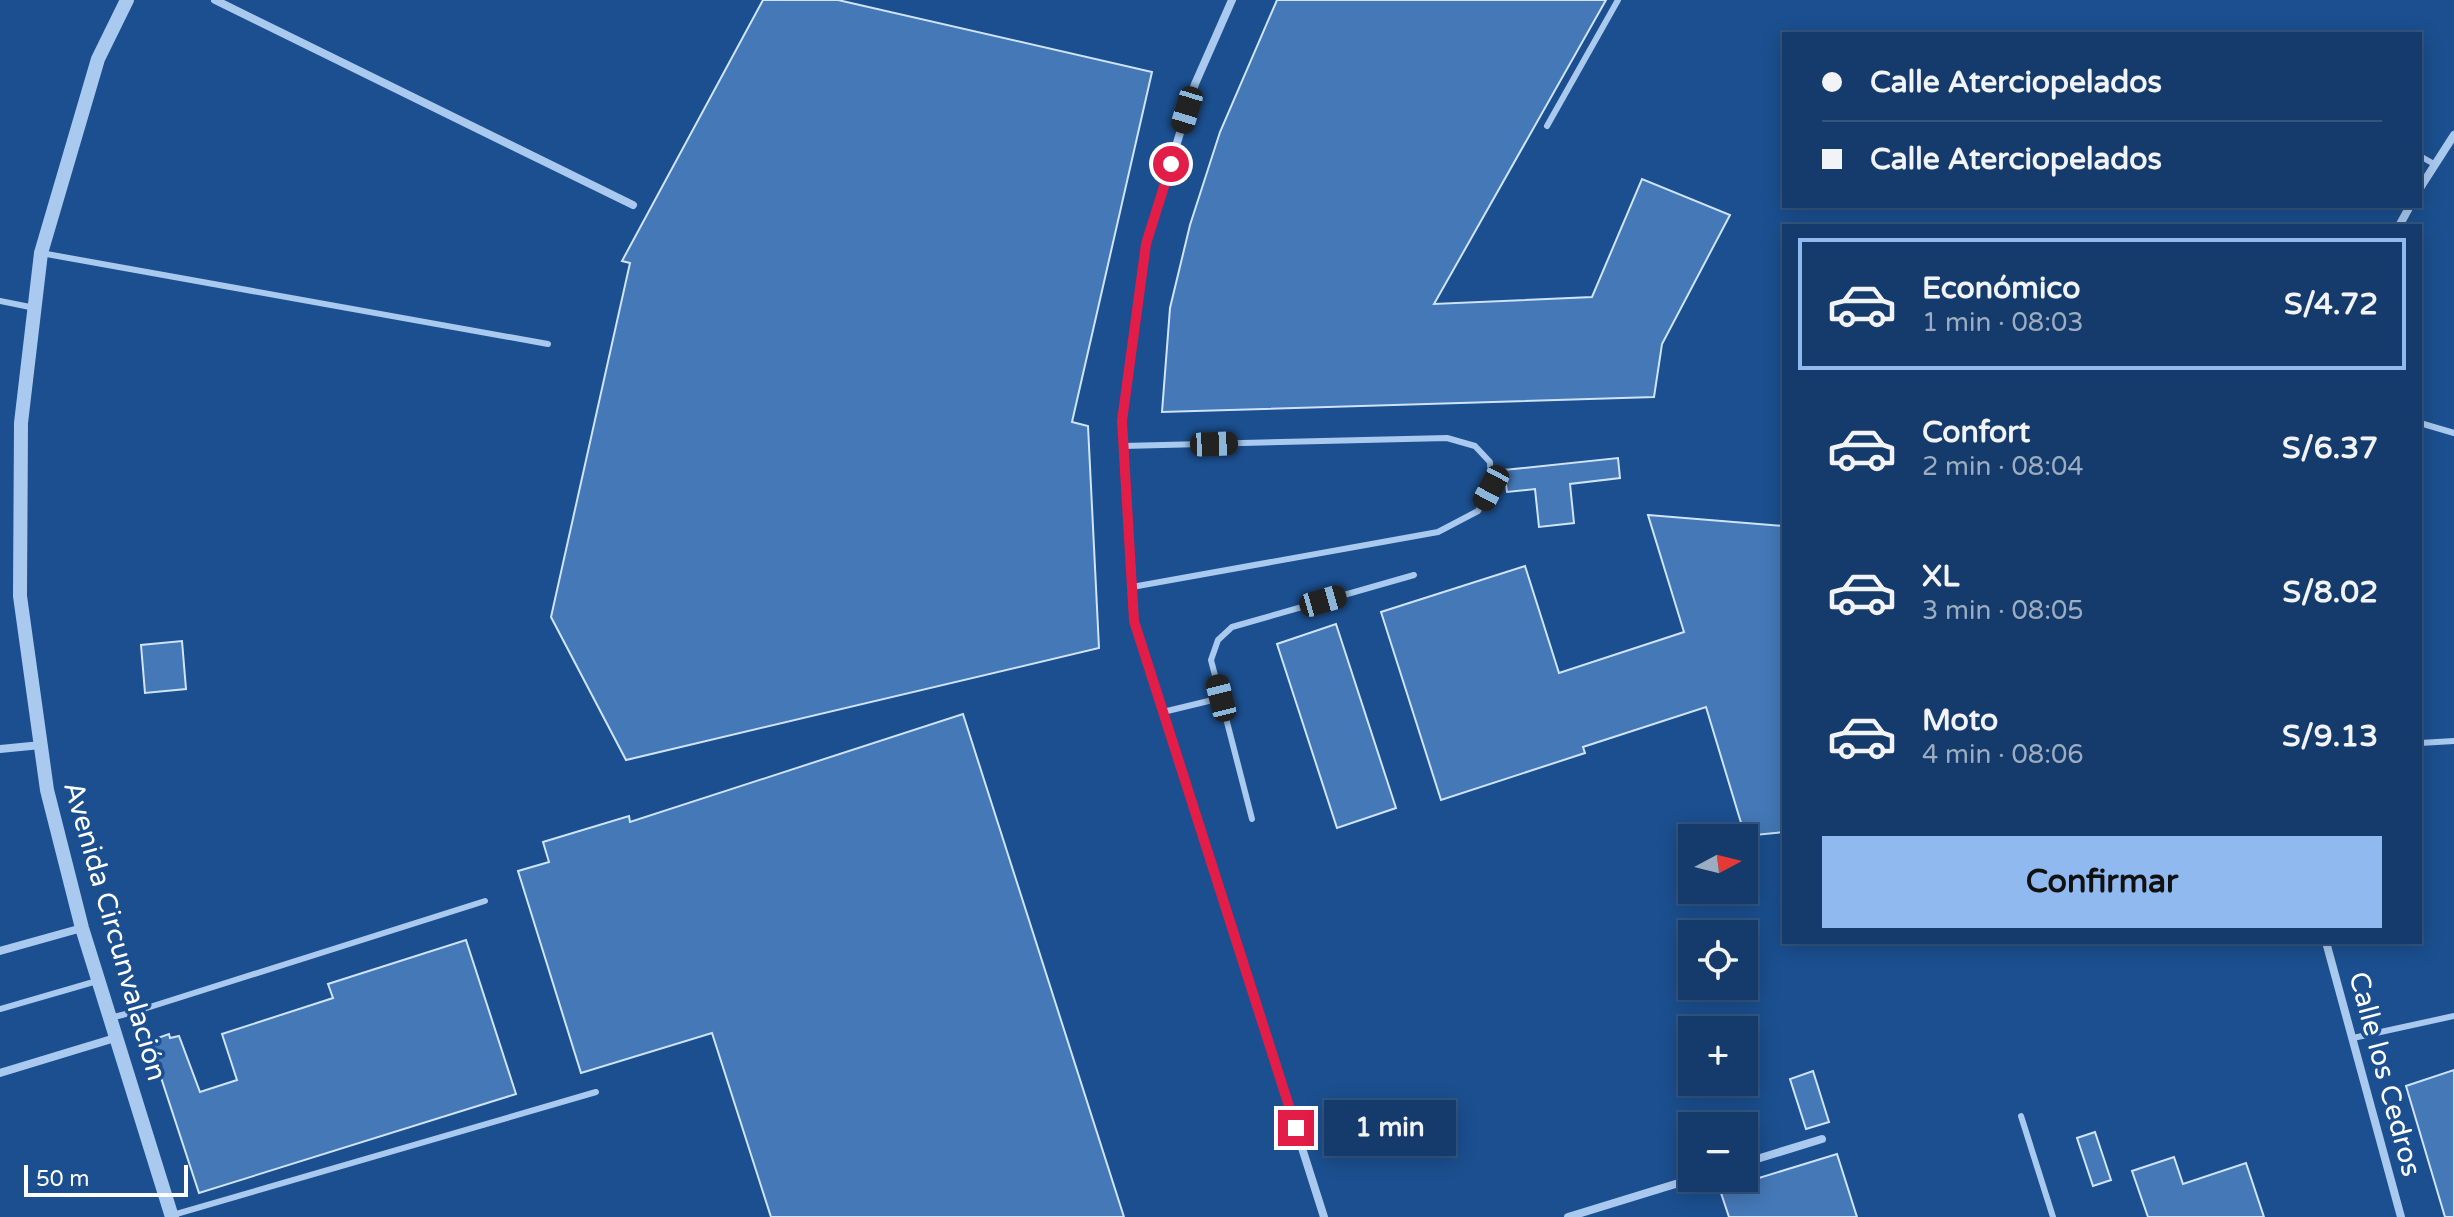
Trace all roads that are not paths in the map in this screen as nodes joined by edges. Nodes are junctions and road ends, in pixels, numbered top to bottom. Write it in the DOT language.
graph roads {
  1 [pos="127,0"];
  2 [pos="215,0"];
  3 [pos="1232,0"];
  4 [pos="1618,0"];
  5 [pos="1547,126"];
  6 [pos="2454,135"];
  7 [pos="2422,157"];
  8 [pos="2434,164"];
  9 [pos="2422,185"];
  10 [pos="633,205"];
  11 [pos="41,253"];
  12 [pos="0,301"];
  13 [pos="35,308"];
  14 [pos="548,344"];
  15 [pos="2422,424"];
  16 [pos="2454,433"];
  17 [pos="1123,446"];
  18 [pos="1414,575"];
  19 [pos="1132,587"];
  20 [pos="1221,698"];
  21 [pos="1163,712"];
  22 [pos="2454,741"];
  23 [pos="2422,743"];
  24 [pos="41,745"];
  25 [pos="0,749"];
  26 [pos="1252,819"];
  27 [pos="485,901"];
  28 [pos="82,928"];
  29 [pos="2327,944"];
  30 [pos="0,951"];
  31 [pos="97,981"];
  32 [pos="0,1009"];
  33 [pos="2454,1016"];
  34 [pos="109,1018"];
  35 [pos="115,1038"];
  36 [pos="2353,1038"];
  37 [pos="0,1073"];
  38 [pos="596,1092"];
  39 [pos="2021,1116"];
  40 [pos="1822,1139"];
  41 [pos="1758,1159"];
  42 [pos="1678,1183"];
  43 [pos="172,1216"];
  44 [pos="1324,1217"];
  45 [pos="1568,1217"];
  46 [pos="2053,1217"];
  47 [pos="2401,1217"];
  1 -- 11 [label="street, Avenida Circunvalación"];
  2 -- 10 [label="street"];
  3 -- 17 [label="street"];
  4 -- 5 [label="lane"];
  6 -- 8 [label="street"];
  7 -- 8 [label="lane"];
  8 -- 9 [label="street"];
  11 -- 13 [label="street, Avenida Circunvalación"];
  11 -- 14 [label="lane"];
  12 -- 13 [label="lane"];
  13 -- 24 [label="street, Avenida Circunvalación"];
  15 -- 16 [label="lane"];
  17 -- 19 [label="street"];
  17 -- 19 [label="lane"];
  18 -- 20 [label="lane"];
  19 -- 21 [label="street"];
  20 -- 21 [label="lane"];
  20 -- 26 [label="lane"];
  21 -- 44 [label="street"];
  22 -- 23 [label="lane"];
  24 -- 25 [label="street"];
  24 -- 28 [label="street, Avenida Circunvalación"];
  27 -- 34 [label="lane"];
  28 -- 30 [label="street"];
  28 -- 31 [label="street, Avenida Circunvalación"];
  29 -- 36 [label="street, Calle los Cedros"];
  31 -- 32 [label="lane"];
  31 -- 34 [label="street, Avenida Circunvalación"];
  33 -- 36 [label="lane"];
  34 -- 35 [label="street, Avenida Circunvalación"];
  35 -- 37 [label="street"];
  35 -- 43 [label="street, Avenida Circunvalación"];
  36 -- 47 [label="street, Calle los Cedros"];
  38 -- 43 [label="lane"];
  39 -- 46 [label="lane"];
  40 -- 41 [label="street"];
  42 -- 45 [label="street"];
}
